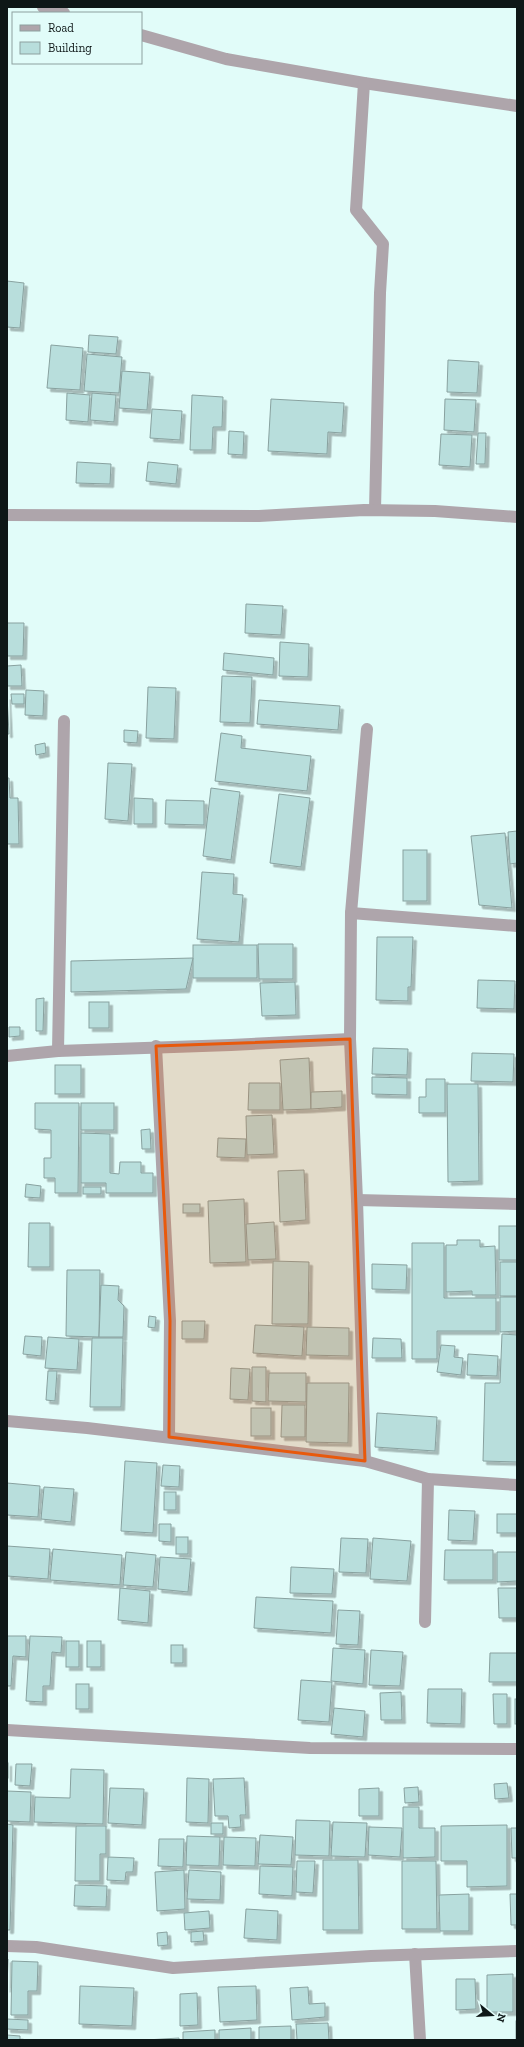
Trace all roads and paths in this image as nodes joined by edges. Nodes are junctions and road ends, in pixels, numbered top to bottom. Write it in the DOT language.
graph roads {
  1 [pos="43,7"];
  2 [pos="60,12"];
  3 [pos="142,35"];
  4 [pos="364,84"];
  5 [pos="517,106"];
  6 [pos="375,510"];
  7 [pos="7,515"];
  8 [pos="517,517"];
  9 [pos="64,721"];
  10 [pos="367,730"];
  11 [pos="351,913"];
  12 [pos="517,926"];
  13 [pos="350,1039"];
  14 [pos="156,1046"];
  15 [pos="58,1051"];
  16 [pos="7,1056"];
  17 [pos="357,1200"];
  18 [pos="517,1204"];
  19 [pos="7,1421"];
  20 [pos="169,1437"];
  21 [pos="365,1461"];
  22 [pos="428,1479"];
  23 [pos="517,1485"];
  24 [pos="425,1622"];
  25 [pos="7,1730"];
  26 [pos="517,1749"];
  27 [pos="7,1946"];
  28 [pos="517,1951"];
  29 [pos="415,1954"];
  30 [pos="420,2040"];
  1 -- 2 [label="street"];
  3 -- 4 [label="street"];
  4 -- 5 [label="street"];
  4 -- 6 [label="street"];
  6 -- 7 [label="street"];
  6 -- 8 [label="street"];
  9 -- 15 [label="street"];
  10 -- 11 [label="street"];
  11 -- 12 [label="street"];
  11 -- 13 [label="street"];
  13 -- 14 [label="street"];
  13 -- 17 [label="street"];
  14 -- 15 [label="street"];
  14 -- 20 [label="street"];
  15 -- 16 [label="street"];
  17 -- 18 [label="street"];
  17 -- 21 [label="street"];
  19 -- 20 [label="street"];
  20 -- 21 [label="street"];
  21 -- 22 [label="street"];
  22 -- 23 [label="street"];
  22 -- 24 [label="street"];
  25 -- 26 [label="street"];
  27 -- 29 [label="street"];
  28 -- 29 [label="street"];
  29 -- 30 [label="street"];
}
